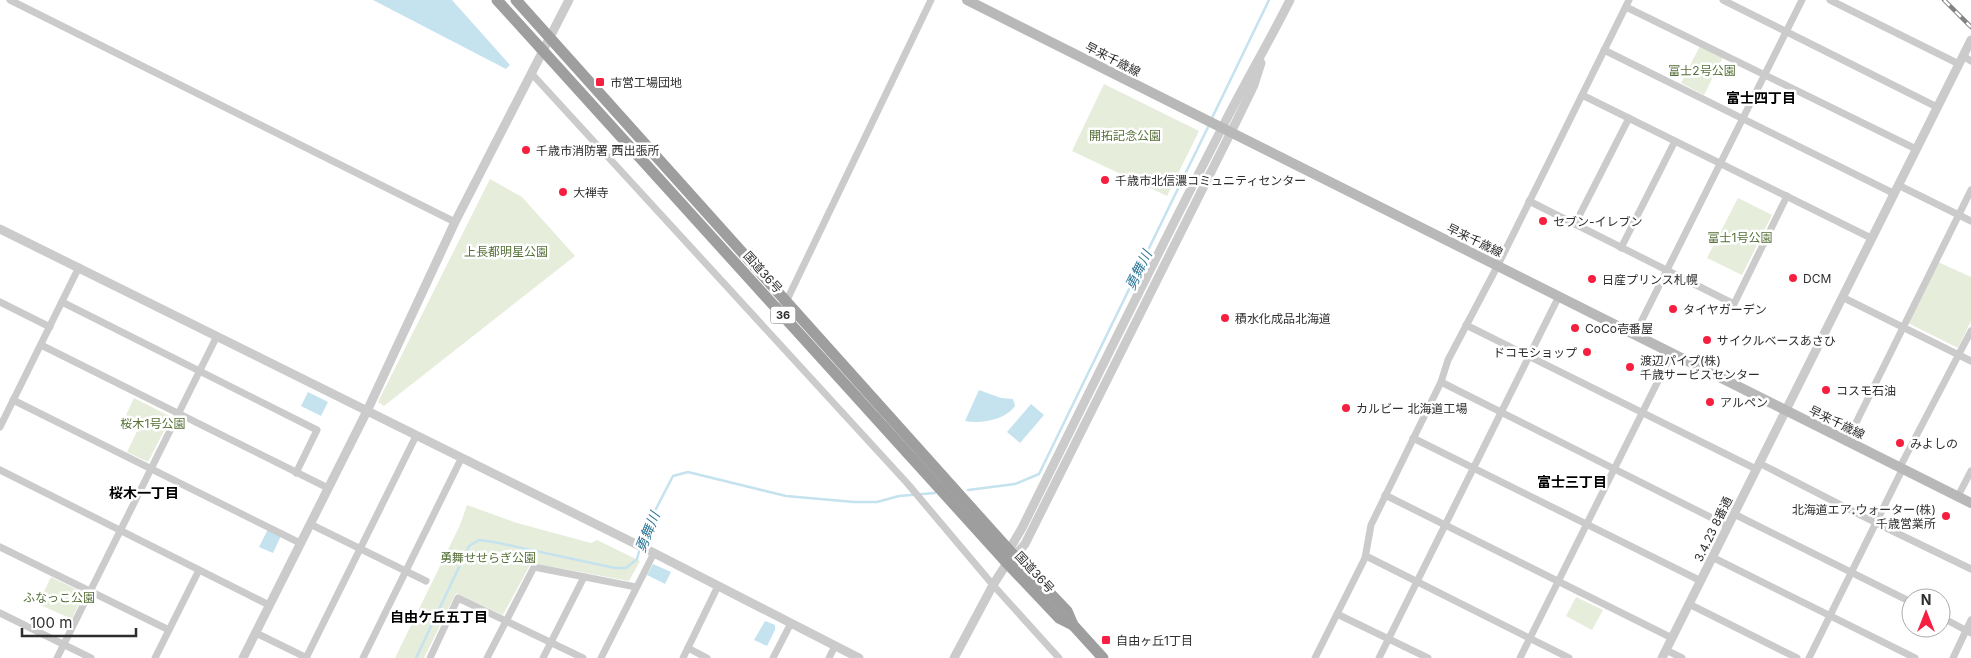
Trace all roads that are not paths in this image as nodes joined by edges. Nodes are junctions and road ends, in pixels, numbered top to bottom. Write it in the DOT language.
graph roads {
  1 [pos="10,0"];
  2 [pos="497,0"];
  3 [pos="516,0"];
  4 [pos="569,0"];
  5 [pos="931,0"];
  6 [pos="968,0"];
  7 [pos="1290,0"];
  8 [pos="1723,0"];
  9 [pos="1802,0"];
  10 [pos="1830,0"];
  11 [pos="1627,3"];
  12 [pos="1787,31"];
  13 [pos="550,38"];
  14 [pos="1971,40"];
  15 [pos="543,50"];
  16 [pos="1604,50"];
  17 [pos="1964,60"];
  18 [pos="532,74"];
  19 [pos="1765,75"];
  20 [pos="1582,95"];
  21 [pos="1937,107"];
  22 [pos="1629,118"];
  23 [pos="1743,118"];
  24 [pos="1218,126"];
  25 [pos="1675,140"];
  26 [pos="1916,149"];
  27 [pos="1721,163"];
  28 [pos="1896,189"];
  29 [pos="1971,190"];
  30 [pos="1787,196"];
  31 [pos="1529,201"];
  32 [pos="1959,215"];
  33 [pos="1971,221"];
  34 [pos="455,222"];
  35 [pos="1575,224"];
  36 [pos="0,229"];
  37 [pos="1871,238"];
  38 [pos="1621,248"];
  39 [pos="1498,265"];
  40 [pos="79,267"];
  41 [pos="1667,271"];
  42 [pos="1559,296"];
  43 [pos="1842,297"];
  44 [pos="0,302"];
  45 [pos="62,302"];
  46 [pos="782,305"];
  47 [pos="1466,325"];
  48 [pos="50,327"];
  49 [pos="1902,327"];
  50 [pos="1971,331"];
  51 [pos="1635,334"];
  52 [pos="217,336"];
  53 [pos="40,345"];
  54 [pos="1672,353"];
  55 [pos="1959,355"];
  56 [pos="1529,356"];
  57 [pos="1971,361"];
  58 [pos="200,370"];
  59 [pos="1441,382"];
  60 [pos="13,400"];
  61 [pos="1785,410"];
  62 [pos="366,411"];
  63 [pos="1501,413"];
  64 [pos="1642,413"];
  65 [pos="178,414"];
  66 [pos="0,427"];
  67 [pos="416,436"];
  68 [pos="1413,438"];
  69 [pos="1846,441"];
  70 [pos="461,459"];
  71 [pos="1758,466"];
  72 [pos="1901,468"];
  73 [pos="150,469"];
  74 [pos="1473,469"];
  75 [pos="1614,469"];
  76 [pos="0,470"];
  77 [pos="1971,471"];
  78 [pos="296,472"];
  79 [pos="328,488"];
  80 [pos="1385,495"];
  81 [pos="1958,496"];
  82 [pos="1971,503"];
  83 [pos="1734,514"];
  84 [pos="1876,523"];
  85 [pos="310,524"];
  86 [pos="1586,525"];
  87 [pos="1445,526"];
  88 [pos="1728,526"];
  89 [pos="120,530"];
  90 [pos="300,543"];
  91 [pos="0,547"];
  92 [pos="360,549"];
  93 [pos="651,551"];
  94 [pos="1366,556"];
  95 [pos="1011,557"];
  96 [pos="1712,557"];
  97 [pos="1971,569"];
  98 [pos="199,570"];
  99 [pos="406,571"];
  100 [pos="1852,572"];
  101 [pos="584,578"];
  102 [pos="426,581"];
  103 [pos="1701,581"];
  104 [pos="1417,582"];
  105 [pos="1558,582"];
  106 [pos="993,585"];
  107 [pos="718,586"];
  108 [pos="636,587"];
  109 [pos="90,592"];
  110 [pos="1901,597"];
  111 [pos="1689,604"];
  112 [pos="269,605"];
  113 [pos="0,613"];
  114 [pos="1337,614"];
  115 [pos="1830,616"];
  116 [pos="505,620"];
  117 [pos="1971,620"];
  118 [pos="791,623"];
  119 [pos="1951,623"];
  120 [pos="169,630"];
  121 [pos="1969,632"];
  122 [pos="256,633"];
  123 [pos="1389,638"];
  124 [pos="1530,638"];
  125 [pos="1672,638"];
  126 [pos="551,642"];
  127 [pos="64,644"];
  128 [pos="835,646"];
  129 [pos="688,648"];
  130 [pos="1664,654"];
  131 [pos="57,658"];
  132 [pos="91,658"];
  133 [pos="155,658"];
  134 [pos="243,658"];
  135 [pos="307,658"];
  136 [pos="363,658"];
  137 [pos="430,658"];
  138 [pos="486,658"];
  139 [pos="543,658"];
  140 [pos="583,658"];
  141 [pos="601,658"];
  142 [pos="683,658"];
  143 [pos="707,658"];
  144 [pos="773,658"];
  145 [pos="829,658"];
  146 [pos="859,658"];
  147 [pos="954,658"];
  148 [pos="1059,658"];
  149 [pos="1103,658"];
  150 [pos="1315,658"];
  151 [pos="1379,658"];
  152 [pos="1428,658"];
  153 [pos="1520,658"];
  154 [pos="1569,658"];
  155 [pos="1682,658"];
  156 [pos="1796,658"];
  157 [pos="1809,658"];
  158 [pos="1915,658"];
  159 [pos="1952,658"];
  1 -- 34 [label="street"];
  2 -- 15 [label="highway, 国道36号 / 36"];
  3 -- 13 [label="highway, 国道36号 / 36"];
  4 -- 13 [label="street"];
  5 -- 46 [label="street"];
  6 -- 24 [label="main road, 早来千歳線"];
  7 -- 24 [label="street"];
  8 -- 12 [label="street"];
  9 -- 12 [label="street"];
  10 -- 17 [label="street"];
  11 -- 16 [label="street"];
  11 -- 19 [label="street"];
  12 -- 19 [label="street"];
  12 -- 21 [label="street"];
  13 -- 15 [label="street"];
  13 -- 46 [label="highway, 国道36号 / 36"];
  14 -- 17 [label="street, 3.4.23 8番通"];
  15 -- 18 [label="street"];
  15 -- 46 [label="highway, 国道36号 / 36"];
  16 -- 20 [label="street"];
  16 -- 23 [label="street"];
  17 -- 21 [label="street, 3.4.23 8番通"];
  18 -- 34 [label="street"];
  18 -- 106 [label="street"];
  19 -- 23 [label="street"];
  19 -- 26 [label="street"];
  20 -- 22 [label="street"];
  20 -- 31 [label="street"];
  21 -- 26 [label="street, 3.4.23 8番通"];
  22 -- 25 [label="street"];
  22 -- 35 [label="street"];
  23 -- 27 [label="street"];
  23 -- 28 [label="street"];
  24 -- 39 [label="main road, 早来千歳線"];
  24 -- 95 [label="street"];
  25 -- 27 [label="street"];
  25 -- 38 [label="street"];
  26 -- 28 [label="street, 3.4.23 8番通"];
  27 -- 30 [label="street"];
  27 -- 41 [label="street"];
  28 -- 32 [label="street"];
  28 -- 37 [label="street, 3.4.23 8番通"];
  29 -- 32 [label="street"];
  30 -- 37 [label="street"];
  30 -- 41 [label="street"];
  31 -- 35 [label="street"];
  31 -- 39 [label="street"];
  32 -- 33 [label="street"];
  32 -- 49 [label="street"];
  34 -- 62 [label="street"];
  35 -- 38 [label="street"];
  36 -- 40 [label="street"];
  37 -- 43 [label="street, 3.4.23 8番通"];
  38 -- 41 [label="street"];
  39 -- 42 [label="main road, 早来千歳線"];
  39 -- 47 [label="street"];
  40 -- 45 [label="street"];
  40 -- 52 [label="street"];
  41 -- 51 [label="street"];
  42 -- 51 [label="main road, 早来千歳線"];
  42 -- 56 [label="street"];
  43 -- 49 [label="street"];
  43 -- 61 [label="street, 3.4.23 8番通"];
  44 -- 48 [label="street"];
  45 -- 48 [label="street"];
  45 -- 58 [label="street"];
  46 -- 95 [label="highway, 国道36号 / 36"];
  47 -- 56 [label="street"];
  47 -- 59 [label="street"];
  48 -- 53 [label="street"];
  49 -- 55 [label="street"];
  49 -- 69 [label="street"];
  50 -- 55 [label="street"];
  51 -- 54 [label="main road, 早来千歳線"];
  52 -- 58 [label="street"];
  52 -- 62 [label="street"];
  53 -- 60 [label="street"];
  53 -- 65 [label="street"];
  54 -- 61 [label="main road, 早来千歳線"];
  54 -- 64 [label="street"];
  55 -- 57 [label="street"];
  55 -- 72 [label="street"];
  56 -- 63 [label="street"];
  56 -- 64 [label="street"];
  58 -- 65 [label="street"];
  58 -- 78 [label="street"];
  59 -- 63 [label="street"];
  59 -- 68 [label="street"];
  60 -- 66 [label="street"];
  60 -- 73 [label="street"];
  61 -- 69 [label="main road, 早来千歳線"];
  61 -- 71 [label="street, 3.4.23 8番通"];
  62 -- 67 [label="street"];
  62 -- 79 [label="street"];
  63 -- 74 [label="street"];
  63 -- 75 [label="street"];
  64 -- 71 [label="street"];
  64 -- 75 [label="street"];
  65 -- 73 [label="street"];
  65 -- 78 [label="street"];
  67 -- 70 [label="street"];
  67 -- 92 [label="street"];
  68 -- 74 [label="street"];
  68 -- 80 [label="street"];
  69 -- 72 [label="main road, 早来千歳線"];
  70 -- 93 [label="street"];
  70 -- 99 [label="street"];
  71 -- 83 [label="street, 3.4.23 8番通"];
  71 -- 84 [label="street"];
  72 -- 81 [label="main road, 早来千歳線"];
  72 -- 84 [label="street"];
  73 -- 89 [label="street"];
  73 -- 90 [label="street"];
  74 -- 86 [label="street"];
  74 -- 87 [label="street"];
  75 -- 86 [label="street"];
  75 -- 88 [label="street"];
  76 -- 89 [label="street"];
  77 -- 81 [label="street"];
  78 -- 79 [label="street"];
  79 -- 85 [label="street"];
  80 -- 87 [label="street"];
  80 -- 94 [label="street"];
  81 -- 82 [label="main road, 早来千歳線"];
  83 -- 88 [label="street, 3.4.23 8番通"];
  83 -- 100 [label="street"];
  84 -- 97 [label="street"];
  84 -- 100 [label="street"];
  85 -- 90 [label="street"];
  85 -- 92 [label="street"];
  86 -- 103 [label="street"];
  86 -- 105 [label="street"];
  87 -- 104 [label="street"];
  87 -- 105 [label="street"];
  88 -- 96 [label="street, 3.4.23 8番通"];
  89 -- 98 [label="street"];
  89 -- 109 [label="street"];
  90 -- 112 [label="street"];
  91 -- 109 [label="street"];
  92 -- 99 [label="street"];
  92 -- 135 [label="street"];
  93 -- 107 [label="street"];
  93 -- 108 [label="street"];
  94 -- 104 [label="street"];
  94 -- 114 [label="street"];
  95 -- 106 [label="street"];
  95 -- 149 [label="highway, 国道36号 / 36"];
  96 -- 103 [label="street, 3.4.23 8番通"];
  96 -- 115 [label="street"];
  98 -- 112 [label="street"];
  98 -- 120 [label="street"];
  99 -- 102 [label="street"];
  99 -- 136 [label="street"];
  100 -- 110 [label="street"];
  100 -- 115 [label="street"];
  101 -- 108 [label="street"];
  101 -- 116 [label="street"];
  101 -- 126 [label="street"];
  103 -- 111 [label="street, 3.4.23 8番通"];
  104 -- 123 [label="street"];
  104 -- 124 [label="street"];
  105 -- 124 [label="street"];
  105 -- 125 [label="street"];
  106 -- 147 [label="street"];
  106 -- 148 [label="street"];
  107 -- 118 [label="street"];
  107 -- 129 [label="street"];
  108 -- 141 [label="street"];
  109 -- 120 [label="street"];
  109 -- 127 [label="street"];
  111 -- 125 [label="street, 3.4.23 8番通"];
  111 -- 156 [label="street"];
  112 -- 122 [label="street"];
  113 -- 127 [label="street"];
  114 -- 123 [label="street"];
  114 -- 150 [label="street"];
  115 -- 157 [label="street"];
  115 -- 158 [label="street"];
  116 -- 126 [label="street"];
  116 -- 137 [label="street"];
  116 -- 138 [label="street"];
  117 -- 121 [label="street"];
  118 -- 128 [label="street"];
  118 -- 144 [label="street"];
  119 -- 121 [label="street"];
  120 -- 133 [label="street"];
  121 -- 159 [label="street"];
  122 -- 134 [label="street"];
  122 -- 135 [label="street"];
  123 -- 151 [label="street"];
  123 -- 152 [label="street"];
  124 -- 153 [label="street"];
  124 -- 154 [label="street"];
  125 -- 130 [label="street, 3.4.23 8番通"];
  126 -- 139 [label="street"];
  126 -- 140 [label="street"];
  127 -- 131 [label="street"];
  127 -- 132 [label="street"];
  128 -- 145 [label="street"];
  128 -- 146 [label="street"];
  129 -- 142 [label="street"];
  129 -- 143 [label="street"];
  130 -- 155 [label="street"];
}
